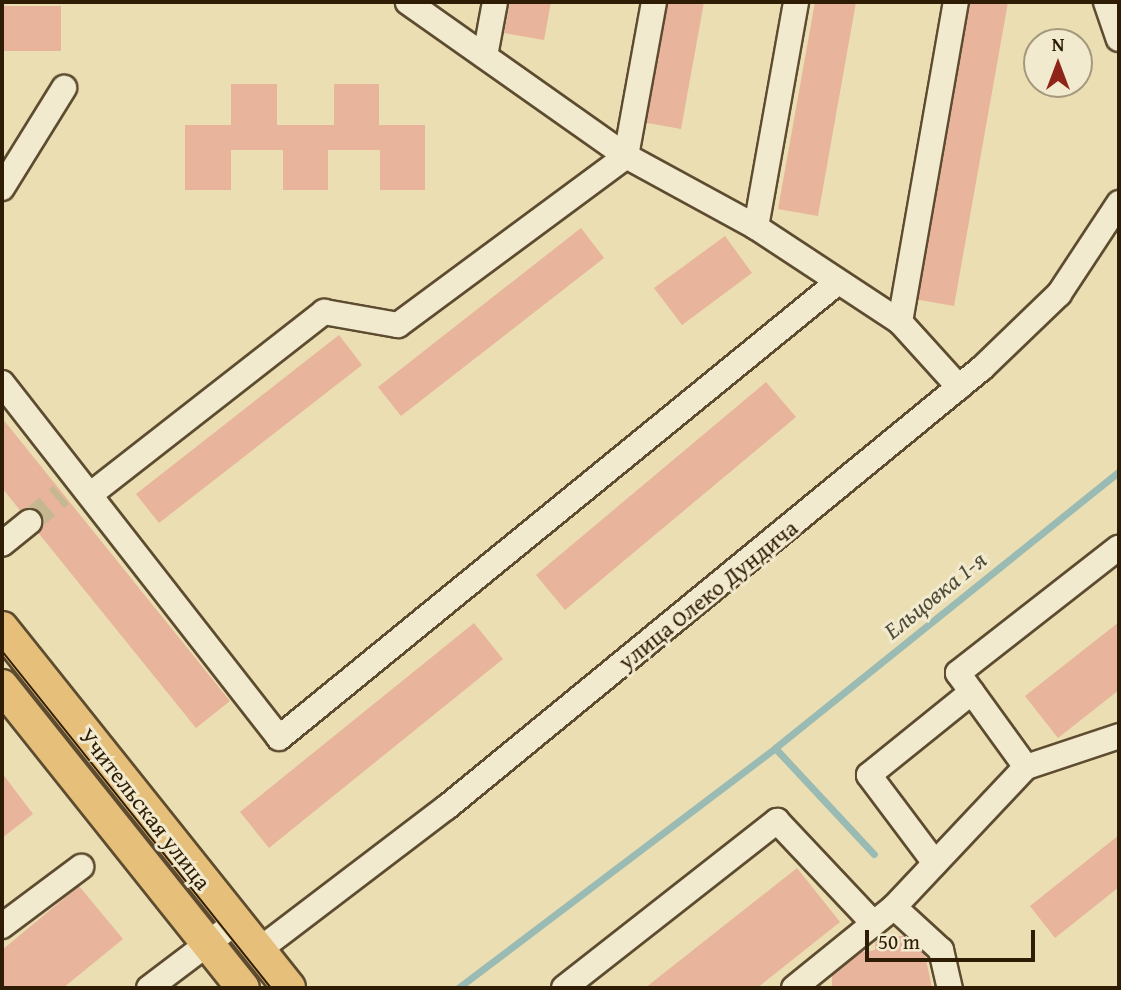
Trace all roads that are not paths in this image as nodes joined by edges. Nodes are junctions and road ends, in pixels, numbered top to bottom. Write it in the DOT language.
graph roads {
  1 [pos="408,2"];
  2 [pos="495,2"];
  3 [pos="654,2"];
  4 [pos="796,2"];
  5 [pos="956,2"];
  6 [pos="1106,2"];
  7 [pos="1119,39"];
  8 [pos="485,56"];
  9 [pos="64,88"];
  10 [pos="626,156"];
  11 [pos="2,188"];
  12 [pos="1119,204"];
  13 [pos="756,227"];
  14 [pos="838,282"];
  15 [pos="900,322"];
  16 [pos="2,383"];
  17 [pos="959,387"];
  18 [pos="78,490"];
  19 [pos="29,522"];
  20 [pos="2,544"];
  21 [pos="1119,547"];
  22 [pos="2,628"];
  23 [pos="2,686"];
  24 [pos="972,692"];
  25 [pos="1119,737"];
  26 [pos="1026,767"];
  27 [pos="935,863"];
  28 [pos="81,867"];
  29 [pos="894,907"];
  30 [pos="235,923"];
  31 [pos="873,923"];
  32 [pos="2,926"];
  33 [pos="208,944"];
  34 [pos="259,950"];
  35 [pos="797,987"];
  36 [pos="149,988"];
  37 [pos="243,988"];
  38 [pos="289,988"];
  39 [pos="564,988"];
  40 [pos="950,988"];
  1 -- 8 [label="street"];
  2 -- 8 [label="street"];
  3 -- 10 [label="street"];
  4 -- 13 [label="street"];
  5 -- 15 [label="street"];
  6 -- 7 [label="street"];
  8 -- 10 [label="street"];
  9 -- 11 [label="street"];
  10 -- 13 [label="street"];
  10 -- 18 [label="street"];
  12 -- 17 [label="street, улица Олеко Дундича"];
  13 -- 14 [label="street"];
  14 -- 15 [label="street"];
  14 -- 18 [label="street"];
  15 -- 17 [label="street"];
  16 -- 18 [label="street"];
  17 -- 34 [label="street, улица Олеко Дундича"];
  19 -- 20 [label="street"];
  21 -- 24 [label="street"];
  22 -- 30 [label="main road, Учительская улица"];
  23 -- 33 [label="main road, Учительская улица"];
  24 -- 26 [label="street"];
  24 -- 27 [label="street"];
  25 -- 26 [label="street"];
  26 -- 27 [label="street"];
  27 -- 29 [label="street"];
  28 -- 32 [label="street"];
  29 -- 31 [label="street"];
  29 -- 40 [label="street"];
  30 -- 33 [label="street"];
  30 -- 34 [label="main road, Учительская улица"];
  31 -- 35 [label="street"];
  31 -- 39 [label="street"];
  33 -- 36 [label="street"];
  33 -- 37 [label="main road, Учительская улица"];
  34 -- 38 [label="main road, Учительская улица"];
}
